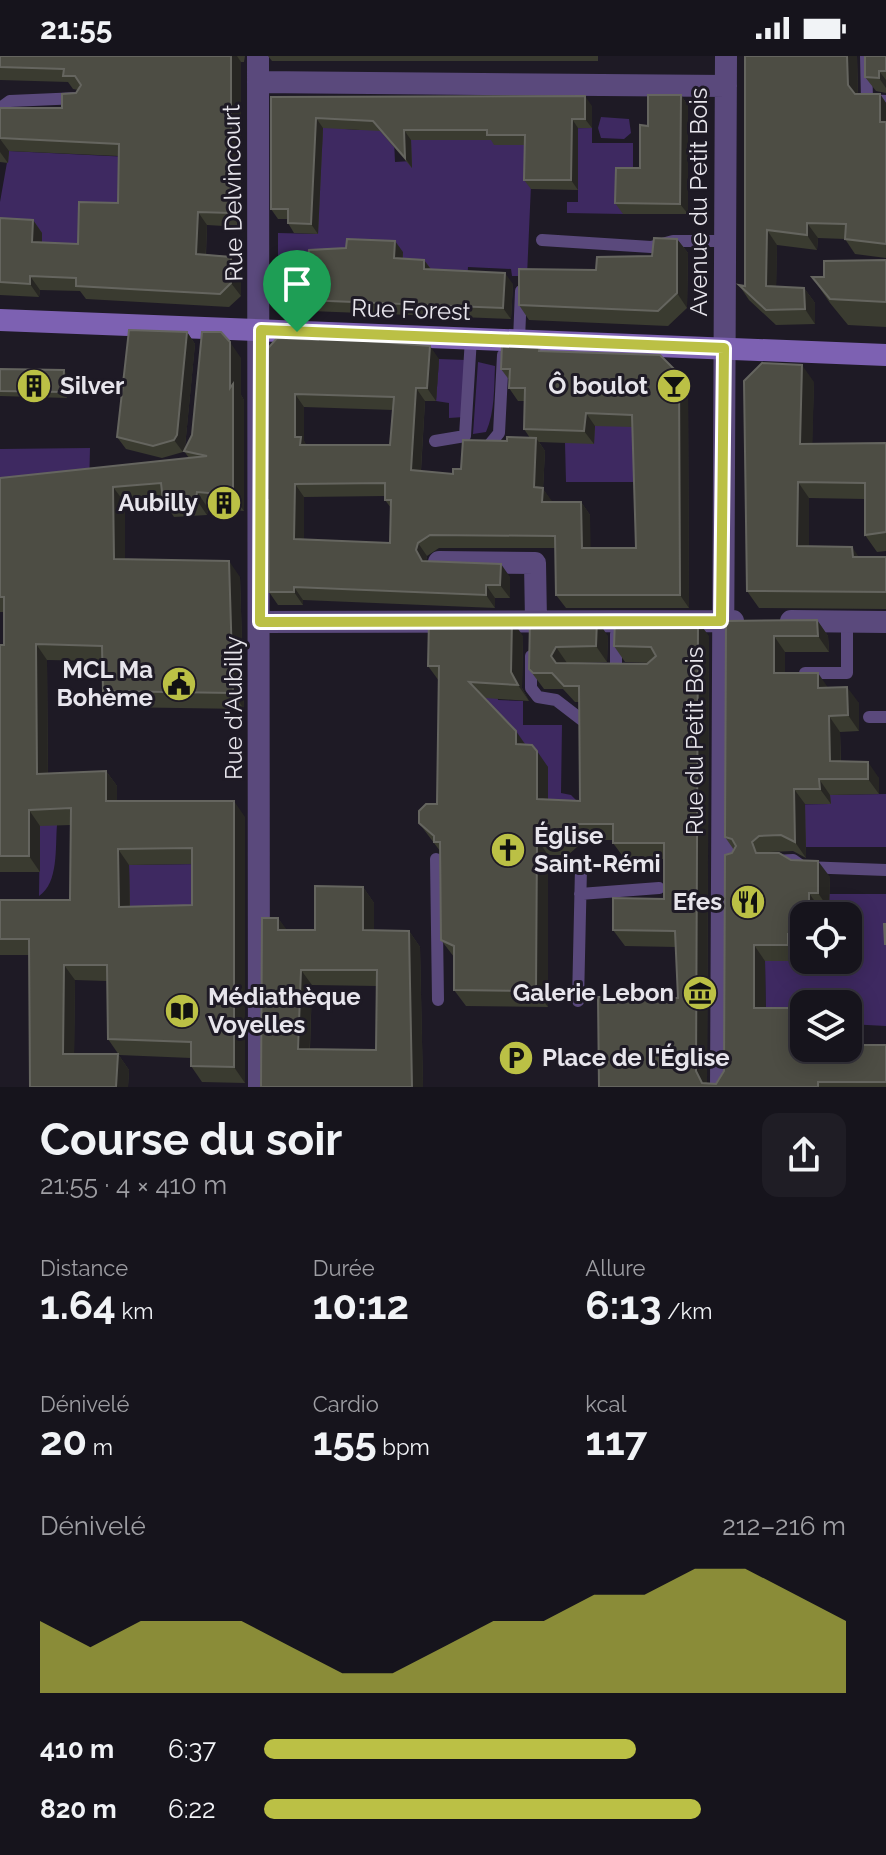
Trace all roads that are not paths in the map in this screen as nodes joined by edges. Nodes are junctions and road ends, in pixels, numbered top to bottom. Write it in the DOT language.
graph roads {
  1 [pos="258,56"];
  2 [pos="726,56"];
  3 [pos="866,56"];
  4 [pos="258,82"];
  5 [pos="726,86"];
  6 [pos="81,98"];
  7 [pos="886,101"];
  8 [pos="0,108"];
  9 [pos="542,240"];
  10 [pos="725,241"];
  11 [pos="521,286"];
  12 [pos="0,320"];
  13 [pos="261,330"];
  14 [pos="471,338"];
  15 [pos="511,340"];
  16 [pos="724,348"];
  17 [pos="886,355"];
  18 [pos="435,441"];
  19 [pos="490,444"];
  20 [pos="439,562"];
  21 [pos="617,621"];
  22 [pos="721,621"];
  23 [pos="847,621"];
  24 [pos="260,622"];
  25 [pos="886,622"];
  26 [pos="533,631"];
  27 [pos="601,671"];
  28 [pos="616,671"];
  29 [pos="630,671"];
  30 [pos="805,673"];
  31 [pos="869,717"];
  32 [pos="886,717"];
  33 [pos="582,720"];
  34 [pos="436,859"];
  35 [pos="771,861"];
  36 [pos="581,868"];
  37 [pos="886,870"];
  38 [pos="659,888"];
  39 [pos="580,894"];
  40 [pos="438,1000"];
  41 [pos="578,1001"];
  42 [pos="259,1087"];
  43 [pos="721,1087"];
  1 -- 4 [label="street, Rue Delvincourt"];
  2 -- 5 [label="street, Avenue du Petit Bois"];
  3 -- 7 [label="lane"];
  4 -- 5 [label="street"];
  4 -- 13 [label="street, Rue Delvincourt"];
  5 -- 10 [label="street, Avenue du Petit Bois"];
  6 -- 8 [label="lane"];
  9 -- 10 [label="lane"];
  10 -- 16 [label="street, Avenue du Petit Bois"];
  11 -- 15 [label="lane"];
  12 -- 13 [label="main road, Rue Forest"];
  13 -- 14 [label="main road, Rue Forest"];
  13 -- 24 [label="street, Rue d'Aubilly"];
  14 -- 15 [label="main road, Rue Forest"];
  14 -- 18 [label="lane"];
  15 -- 16 [label="main road, Rue Forest"];
  15 -- 19 [label="lane"];
  16 -- 17 [label="main road, Rue Forest"];
  16 -- 22 [label="street, Rue du Petit Bois"];
  20 -- 26 [label="street"];
  21 -- 22 [label="street"];
  21 -- 26 [label="street"];
  21 -- 28 [label="lane"];
  22 -- 23 [label="street"];
  22 -- 43 [label="street, Rue du Petit Bois"];
  23 -- 25 [label="street"];
  23 -- 30 [label="lane"];
  24 -- 26 [label="street"];
  24 -- 42 [label="street, Rue d'Aubilly"];
  26 -- 33 [label="lane"];
  27 -- 28 [label="lane"];
  28 -- 29 [label="lane"];
  31 -- 32 [label="lane"];
  34 -- 40 [label="lane"];
  35 -- 37 [label="lane"];
  36 -- 39 [label="lane"];
  38 -- 39 [label="lane"];
  39 -- 41 [label="lane"];
}
